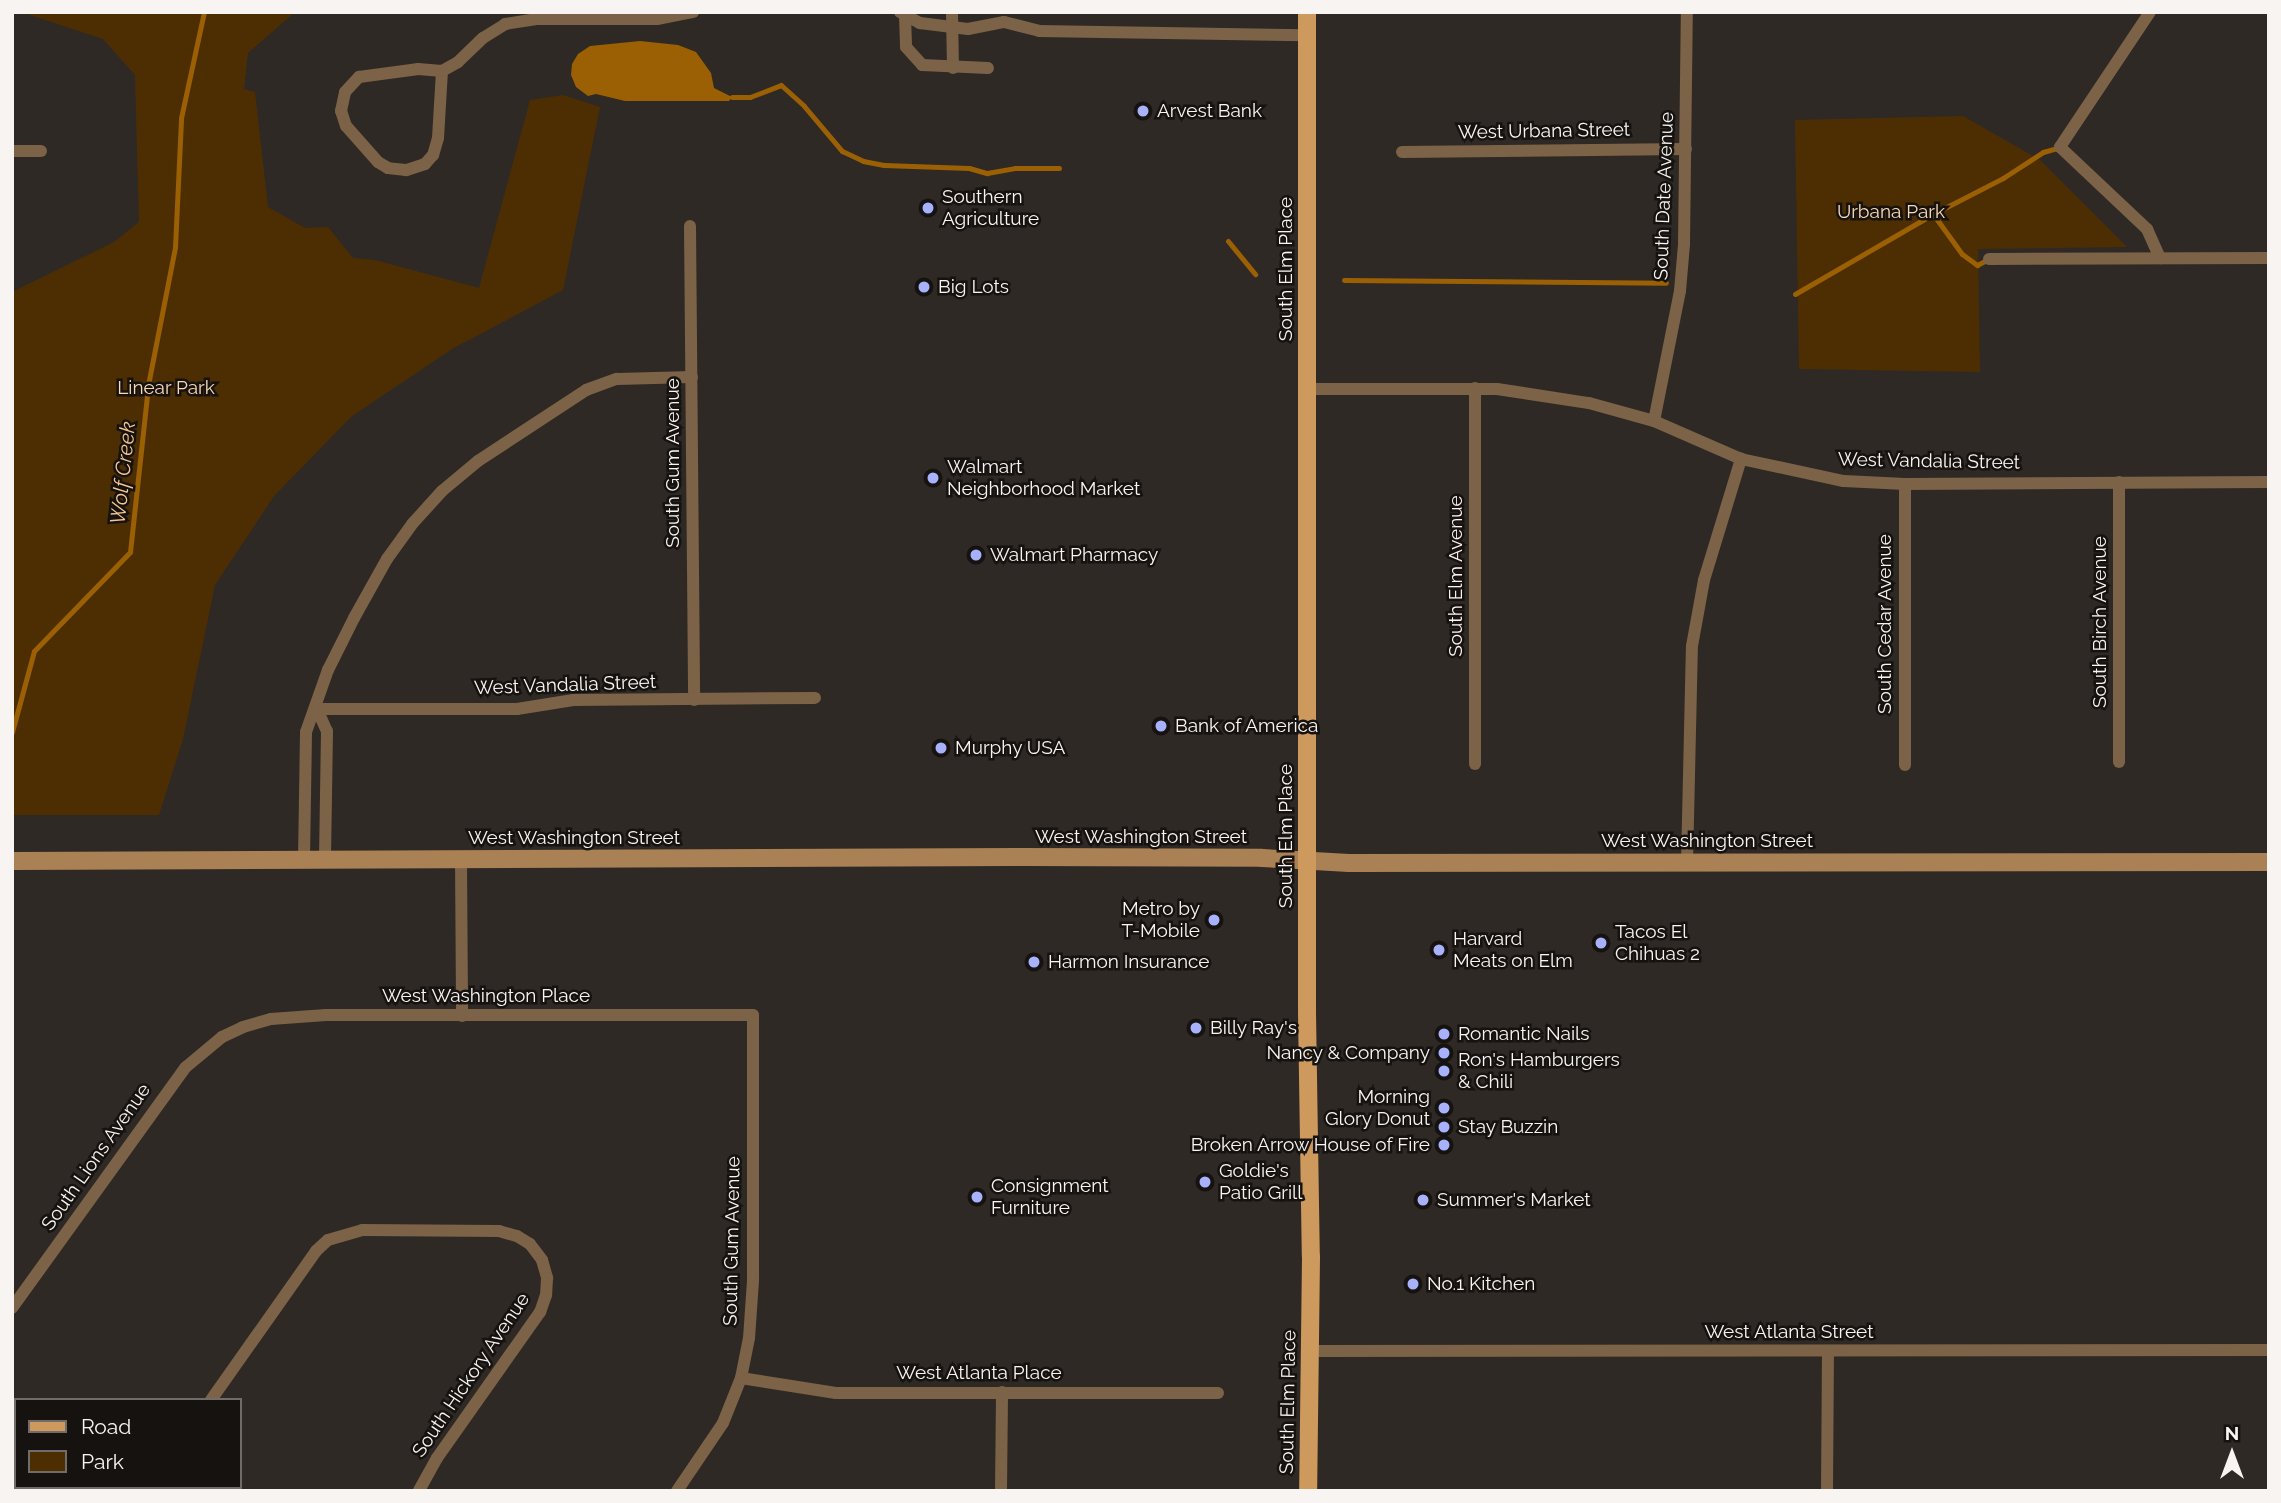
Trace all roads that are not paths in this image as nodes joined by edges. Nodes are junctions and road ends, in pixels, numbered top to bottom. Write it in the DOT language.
graph roads {
  1 [pos="693,12"];
  2 [pos="953,12"];
  3 [pos="1307,12"];
  4 [pos="1687,12"];
  5 [pos="2150,12"];
  6 [pos="902,14"];
  7 [pos="503,18"];
  8 [pos="952,28"];
  9 [pos="1307,35"];
  10 [pos="953,68"];
  11 [pos="988,68"];
  12 [pos="442,71"];
  13 [pos="1686,149"];
  14 [pos="12,151"];
  15 [pos="41,151"];
  16 [pos="1402,152"];
  17 [pos="690,226"];
  18 [pos="2160,258"];
  19 [pos="2269,258"];
  20 [pos="1989,259"];
  21 [pos="692,377"];
  22 [pos="1475,388"];
  23 [pos="1307,389"];
  24 [pos="1654,421"];
  25 [pos="1741,459"];
  26 [pos="2119,482"];
  27 [pos="2269,482"];
  28 [pos="1905,484"];
  29 [pos="815,698"];
  30 [pos="694,700"];
  31 [pos="317,709"];
  32 [pos="2119,762"];
  33 [pos="1475,764"];
  34 [pos="1905,765"];
  35 [pos="304,860"];
  36 [pos="461,860"];
  37 [pos="12,861"];
  38 [pos="326,861"];
  39 [pos="1307,861"];
  40 [pos="2269,862"];
  41 [pos="1687,863"];
  42 [pos="753,1015"];
  43 [pos="462,1016"];
  44 [pos="222,1037"];
  45 [pos="12,1308"];
  46 [pos="2269,1350"];
  47 [pos="1310,1351"];
  48 [pos="1828,1351"];
  49 [pos="741,1378"];
  50 [pos="1002,1392"];
  51 [pos="1218,1393"];
  52 [pos="212,1398"];
  53 [pos="419,1491"];
  54 [pos="677,1491"];
  55 [pos="1001,1491"];
  56 [pos="1308,1491"];
  57 [pos="1827,1491"];
  1 -- 7 [label="street"];
  2 -- 8 [label="street"];
  3 -- 9 [label="main road, South Elm Place"];
  4 -- 13 [label="street, South Date Avenue"];
  5 -- 18 [label="street"];
  6 -- 8 [label="street"];
  6 -- 10 [label="street"];
  7 -- 12 [label="street"];
  8 -- 9 [label="street"];
  8 -- 10 [label="street"];
  9 -- 23 [label="main road, South Elm Place"];
  10 -- 11 [label="street"];
  12 -- 12 [label="street"];
  13 -- 16 [label="street, West Urbana Street"];
  13 -- 24 [label="street, South Date Avenue"];
  14 -- 15 [label="street"];
  17 -- 21 [label="street, South Gum Avenue"];
  18 -- 19 [label="street"];
  18 -- 20 [label="street"];
  21 -- 30 [label="street, South Gum Avenue"];
  21 -- 31 [label="street"];
  22 -- 23 [label="street, West Vandalia Street"];
  22 -- 24 [label="street, West Vandalia Street"];
  22 -- 33 [label="street, South Elm Avenue"];
  23 -- 39 [label="main road, South Elm Place"];
  24 -- 25 [label="street, West Vandalia Street"];
  25 -- 28 [label="street, West Vandalia Street"];
  25 -- 41 [label="street"];
  26 -- 27 [label="street, West Vandalia Street"];
  26 -- 28 [label="street, West Vandalia Street"];
  26 -- 32 [label="street, South Birch Avenue"];
  28 -- 34 [label="street, South Cedar Avenue"];
  29 -- 30 [label="street, West Vandalia Street"];
  30 -- 31 [label="street, West Vandalia Street"];
  31 -- 35 [label="street"];
  31 -- 38 [label="street"];
  35 -- 37 [label="main road, West Washington Street"];
  35 -- 38 [label="main road, West Washington Street"];
  36 -- 38 [label="main road, West Washington Street"];
  36 -- 39 [label="main road, West Washington Street"];
  36 -- 43 [label="street"];
  39 -- 41 [label="main road, West Washington Street"];
  39 -- 47 [label="main road, South Elm Place"];
  40 -- 41 [label="main road, West Washington Street"];
  42 -- 43 [label="street, West Washington Place"];
  42 -- 49 [label="street, South Gum Avenue"];
  43 -- 44 [label="street, West Washington Place"];
  44 -- 45 [label="street, South Lions Avenue"];
  46 -- 48 [label="street, West Atlanta Street"];
  47 -- 48 [label="street, West Atlanta Street"];
  47 -- 56 [label="main road, South Elm Place"];
  48 -- 57 [label="street"];
  49 -- 50 [label="street, West Atlanta Place"];
  49 -- 54 [label="street, South Gum Avenue"];
  50 -- 51 [label="street, West Atlanta Place"];
  50 -- 55 [label="street"];
  52 -- 53 [label="street, South Hickory Avenue"];
}
